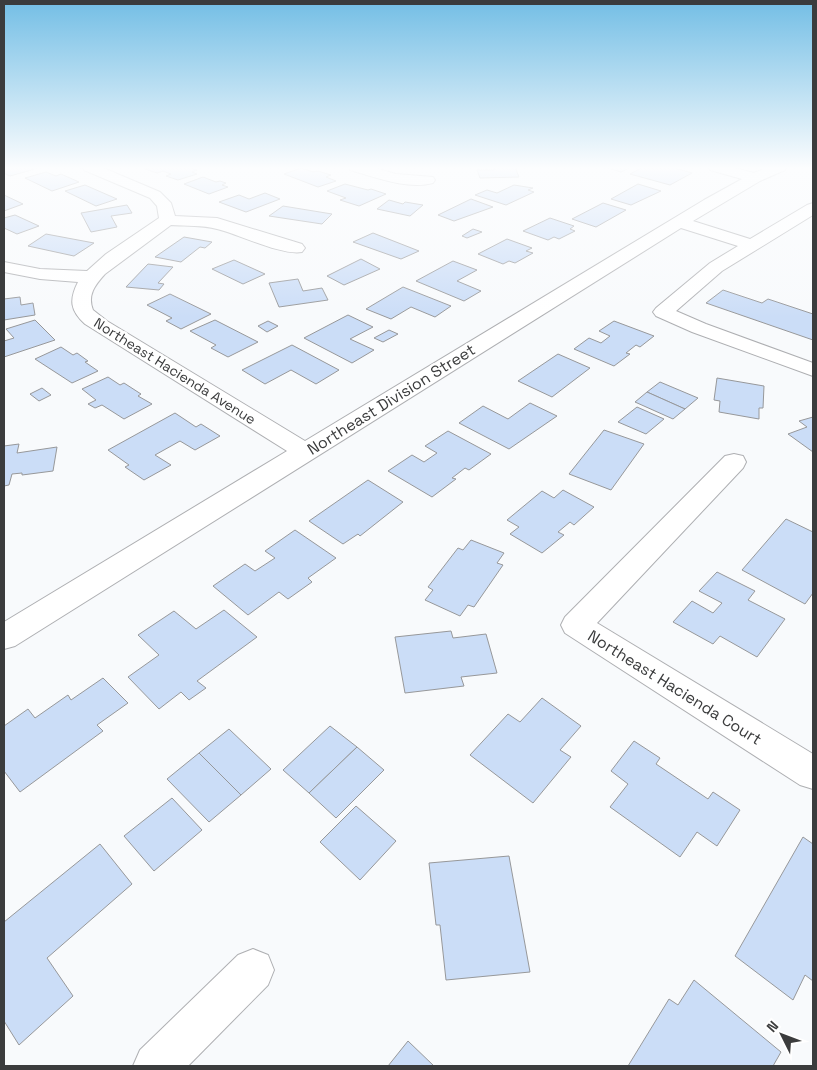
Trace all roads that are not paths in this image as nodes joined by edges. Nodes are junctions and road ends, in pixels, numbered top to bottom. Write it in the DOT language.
graph roads {
  1 [pos="167,217"];
  2 [pos="798,217"];
  3 [pos="686,218"];
  4 [pos="167,220"];
  5 [pos="757,241"];
  6 [pos="296,248"];
  7 [pos="4,267"];
  8 [pos="90,277"];
  9 [pos="813,370"];
  10 [pos="306,452"];
  11 [pos="734,462"];
  12 [pos="4,637"];
  13 [pos="813,773"];
  14 [pos="253,970"];
  15 [pos="156,1066"];
  1 -- 4 [label="street"];
  2 -- 5 [label="street"];
  3 -- 5 [label="street"];
  3 -- 10 [label="street, Northeast Division Street"];
  4 -- 6 [label="street"];
  4 -- 8 [label="street, Northeast Hacienda Avenue"];
  5 -- 9 [label="street"];
  7 -- 8 [label="street"];
  8 -- 10 [label="street, Northeast Hacienda Avenue"];
  10 -- 12 [label="street, Northeast Division Street"];
  11 -- 13 [label="street, Northeast Hacienda Court"];
  14 -- 15 [label="street"];
}
